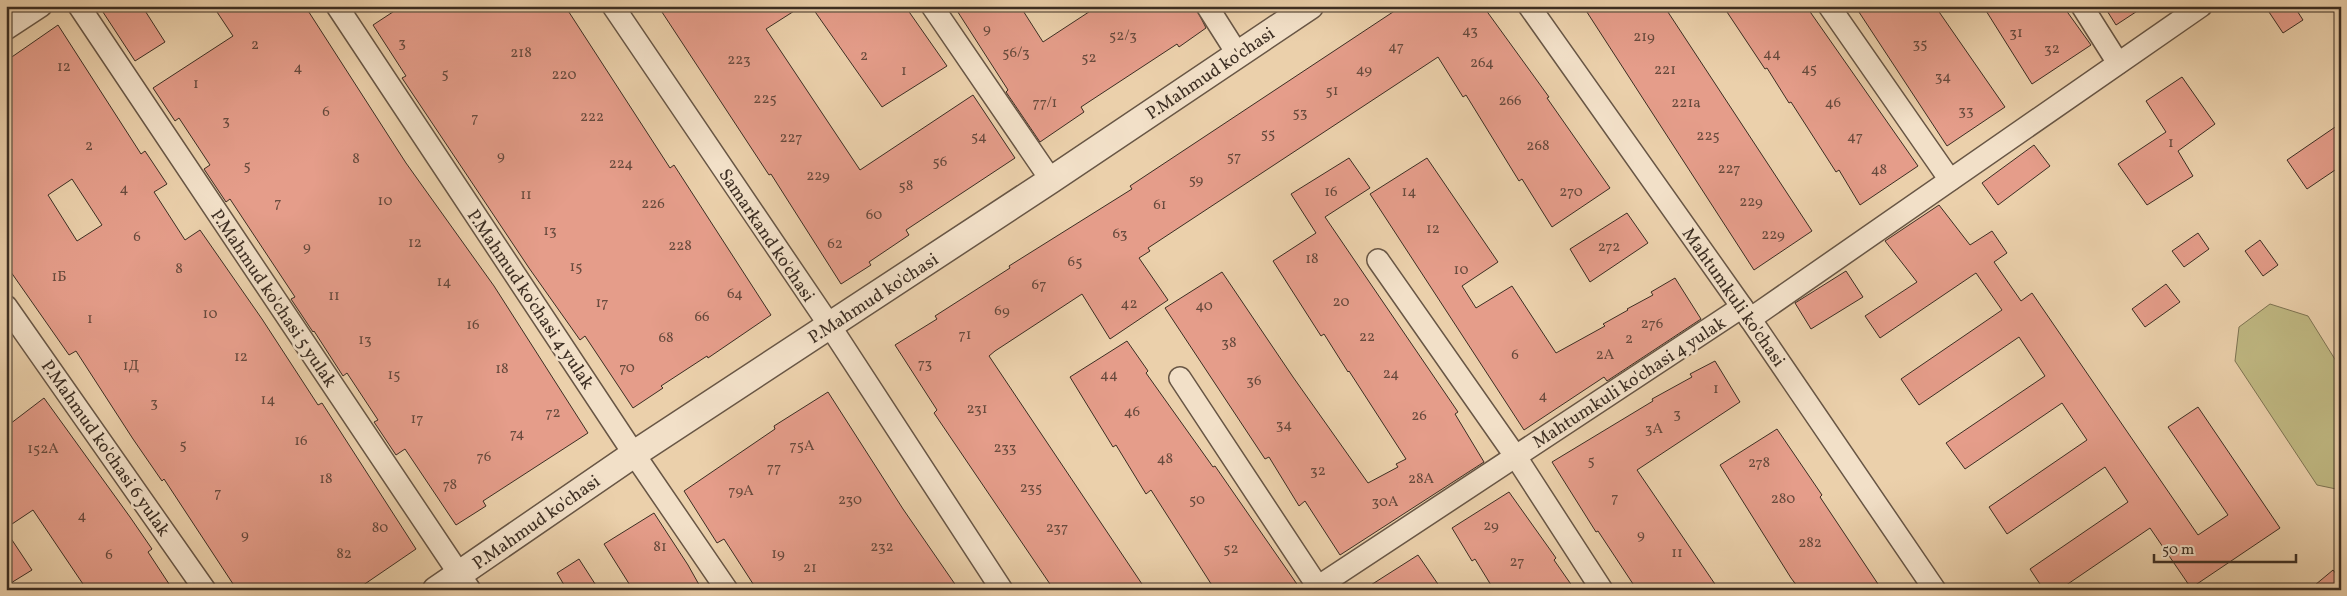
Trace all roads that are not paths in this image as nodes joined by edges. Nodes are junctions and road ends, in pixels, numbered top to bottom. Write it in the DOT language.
graph roads {
  1 [pos="42,6"];
  2 [pos="78,6"];
  3 [pos="337,6"];
  4 [pos="612,6"];
  5 [pos="932,6"];
  6 [pos="1207,6"];
  7 [pos="1310,6"];
  8 [pos="1529,6"];
  9 [pos="1829,6"];
  10 [pos="2082,6"];
  11 [pos="2200,6"];
  12 [pos="6,29"];
  13 [pos="1234,57"];
  14 [pos="2118,63"];
  15 [pos="1051,180"];
  16 [pos="1950,180"];
  17 [pos="1378,260"];
  18 [pos="6,306"];
  19 [pos="1746,313"];
  20 [pos="830,326"];
  21 [pos="1180,378"];
  22 [pos="634,454"];
  23 [pos="1516,457"];
  24 [pos="465,582"];
  25 [pos="1317,589"];
  26 [pos="205,590"];
  27 [pos="436,590"];
  28 [pos="727,590"];
  29 [pos="1002,590"];
  30 [pos="1602,590"];
  31 [pos="1934,590"];
  1 -- 12 [label="street"];
  2 -- 24 [label="street, P.Mahmud ko'chasi 5 yulak"];
  3 -- 22 [label="street, P.Mahmud ko'chasi 4 yulak"];
  4 -- 20 [label="street, Samarkand ko'chasi"];
  5 -- 15 [label="street"];
  6 -- 13 [label="street"];
  7 -- 13 [label="street, P.Mahmud ko'chasi"];
  8 -- 19 [label="street, Mahtumkuli ko'chasi"];
  9 -- 16 [label="street"];
  10 -- 14 [label="street"];
  11 -- 14 [label="street, Mahtumkuli ko'chasi 4 yulak"];
  13 -- 15 [label="street, P.Mahmud ko'chasi"];
  14 -- 16 [label="street, Mahtumkuli ko'chasi 4 yulak"];
  15 -- 20 [label="street, P.Mahmud ko'chasi"];
  16 -- 19 [label="street, Mahtumkuli ko'chasi 4 yulak"];
  17 -- 23 [label="street, Mahtumkuli ko'chasi 4 yulak"];
  18 -- 26 [label="street, P.Mahmud ko'chasi 6 yulak"];
  19 -- 23 [label="street, Mahtumkuli ko'chasi 4 yulak"];
  19 -- 31 [label="street, Mahtumkuli ko'chasi"];
  20 -- 22 [label="street, P.Mahmud ko'chasi"];
  20 -- 29 [label="street, Samarkand ko'chasi"];
  21 -- 25 [label="street, Mahtumkuli ko'chasi 4 yulak"];
  22 -- 24 [label="street, P.Mahmud ko'chasi"];
  22 -- 28 [label="street, P.Mahmud ko'chasi 4 yulak"];
  23 -- 25 [label="street, Mahtumkuli ko'chasi 4 yulak"];
  23 -- 30 [label="street, Mahtumkuli ko'chasi 4 yulak"];
  24 -- 27 [label="street, P.Mahmud ko'chasi"];
}
